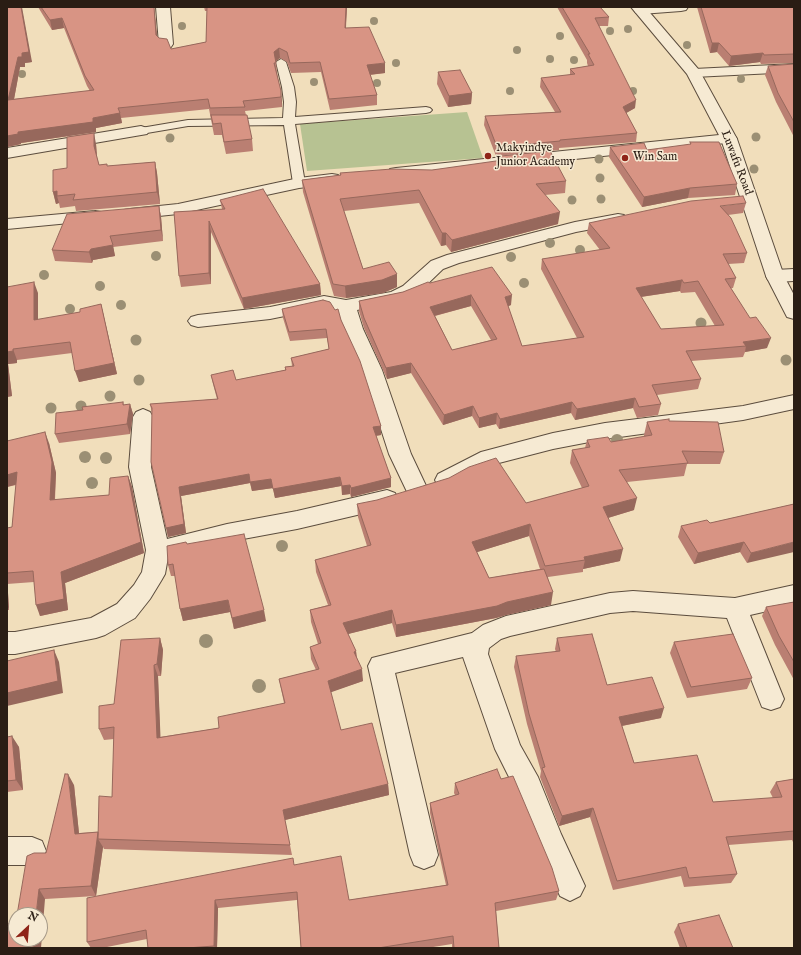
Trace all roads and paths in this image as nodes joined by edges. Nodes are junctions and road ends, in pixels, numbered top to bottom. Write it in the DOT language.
graph roads {
  1 [pos="163,7"];
  2 [pos="681,7"];
  3 [pos="639,9"];
  4 [pos="166,44"];
  5 [pos="281,62"];
  6 [pos="794,68"];
  7 [pos="694,73"];
  8 [pos="426,110"];
  9 [pos="289,121"];
  10 [pos="141,131"];
  11 [pos="729,139"];
  12 [pos="7,153"];
  13 [pos="382,174"];
  14 [pos="351,177"];
  15 [pos="299,183"];
  16 [pos="750,200"];
  17 [pos="729,201"];
  18 [pos="635,215"];
  19 [pos="7,224"];
  20 [pos="794,275"];
  21 [pos="775,276"];
  22 [pos="346,306"];
  23 [pos="794,313"];
  24 [pos="198,321"];
  25 [pos="794,402"];
  26 [pos="143,417"];
  27 [pos="418,490"];
  28 [pos="158,550"];
  29 [pos="794,595"];
  30 [pos="735,608"];
  31 [pos="479,642"];
  32 [pos="7,643"];
  33 [pos="771,699"];
  34 [pos="424,855"];
  35 [pos="570,886"];
  1 -- 4 [label="street"];
  2 -- 3 [label="street"];
  3 -- 7 [label="street, Luwafu Road"];
  5 -- 9 [label="lane"];
  6 -- 7 [label="street"];
  7 -- 11 [label="street, Luwafu Road"];
  8 -- 9 [label="lane"];
  9 -- 10 [label="lane"];
  9 -- 15 [label="lane"];
  10 -- 12 [label="street"];
  11 -- 13 [label="street"];
  11 -- 16 [label="street, Luwafu Road"];
  14 -- 15 [label="street"];
  15 -- 19 [label="street"];
  16 -- 17 [label="street"];
  16 -- 21 [label="street, Luwafu Road"];
  18 -- 22 [label="street"];
  20 -- 21 [label="street"];
  21 -- 23 [label="street, Luwafu Road"];
  22 -- 24 [label="street"];
  22 -- 27 [label="street"];
  25 -- 27 [label="street"];
  26 -- 28 [label="street"];
  27 -- 28 [label="street"];
  28 -- 32 [label="street"];
  29 -- 30 [label="street"];
  30 -- 31 [label="street"];
  30 -- 33 [label="street"];
  31 -- 34 [label="street"];
  31 -- 35 [label="street"];
}
